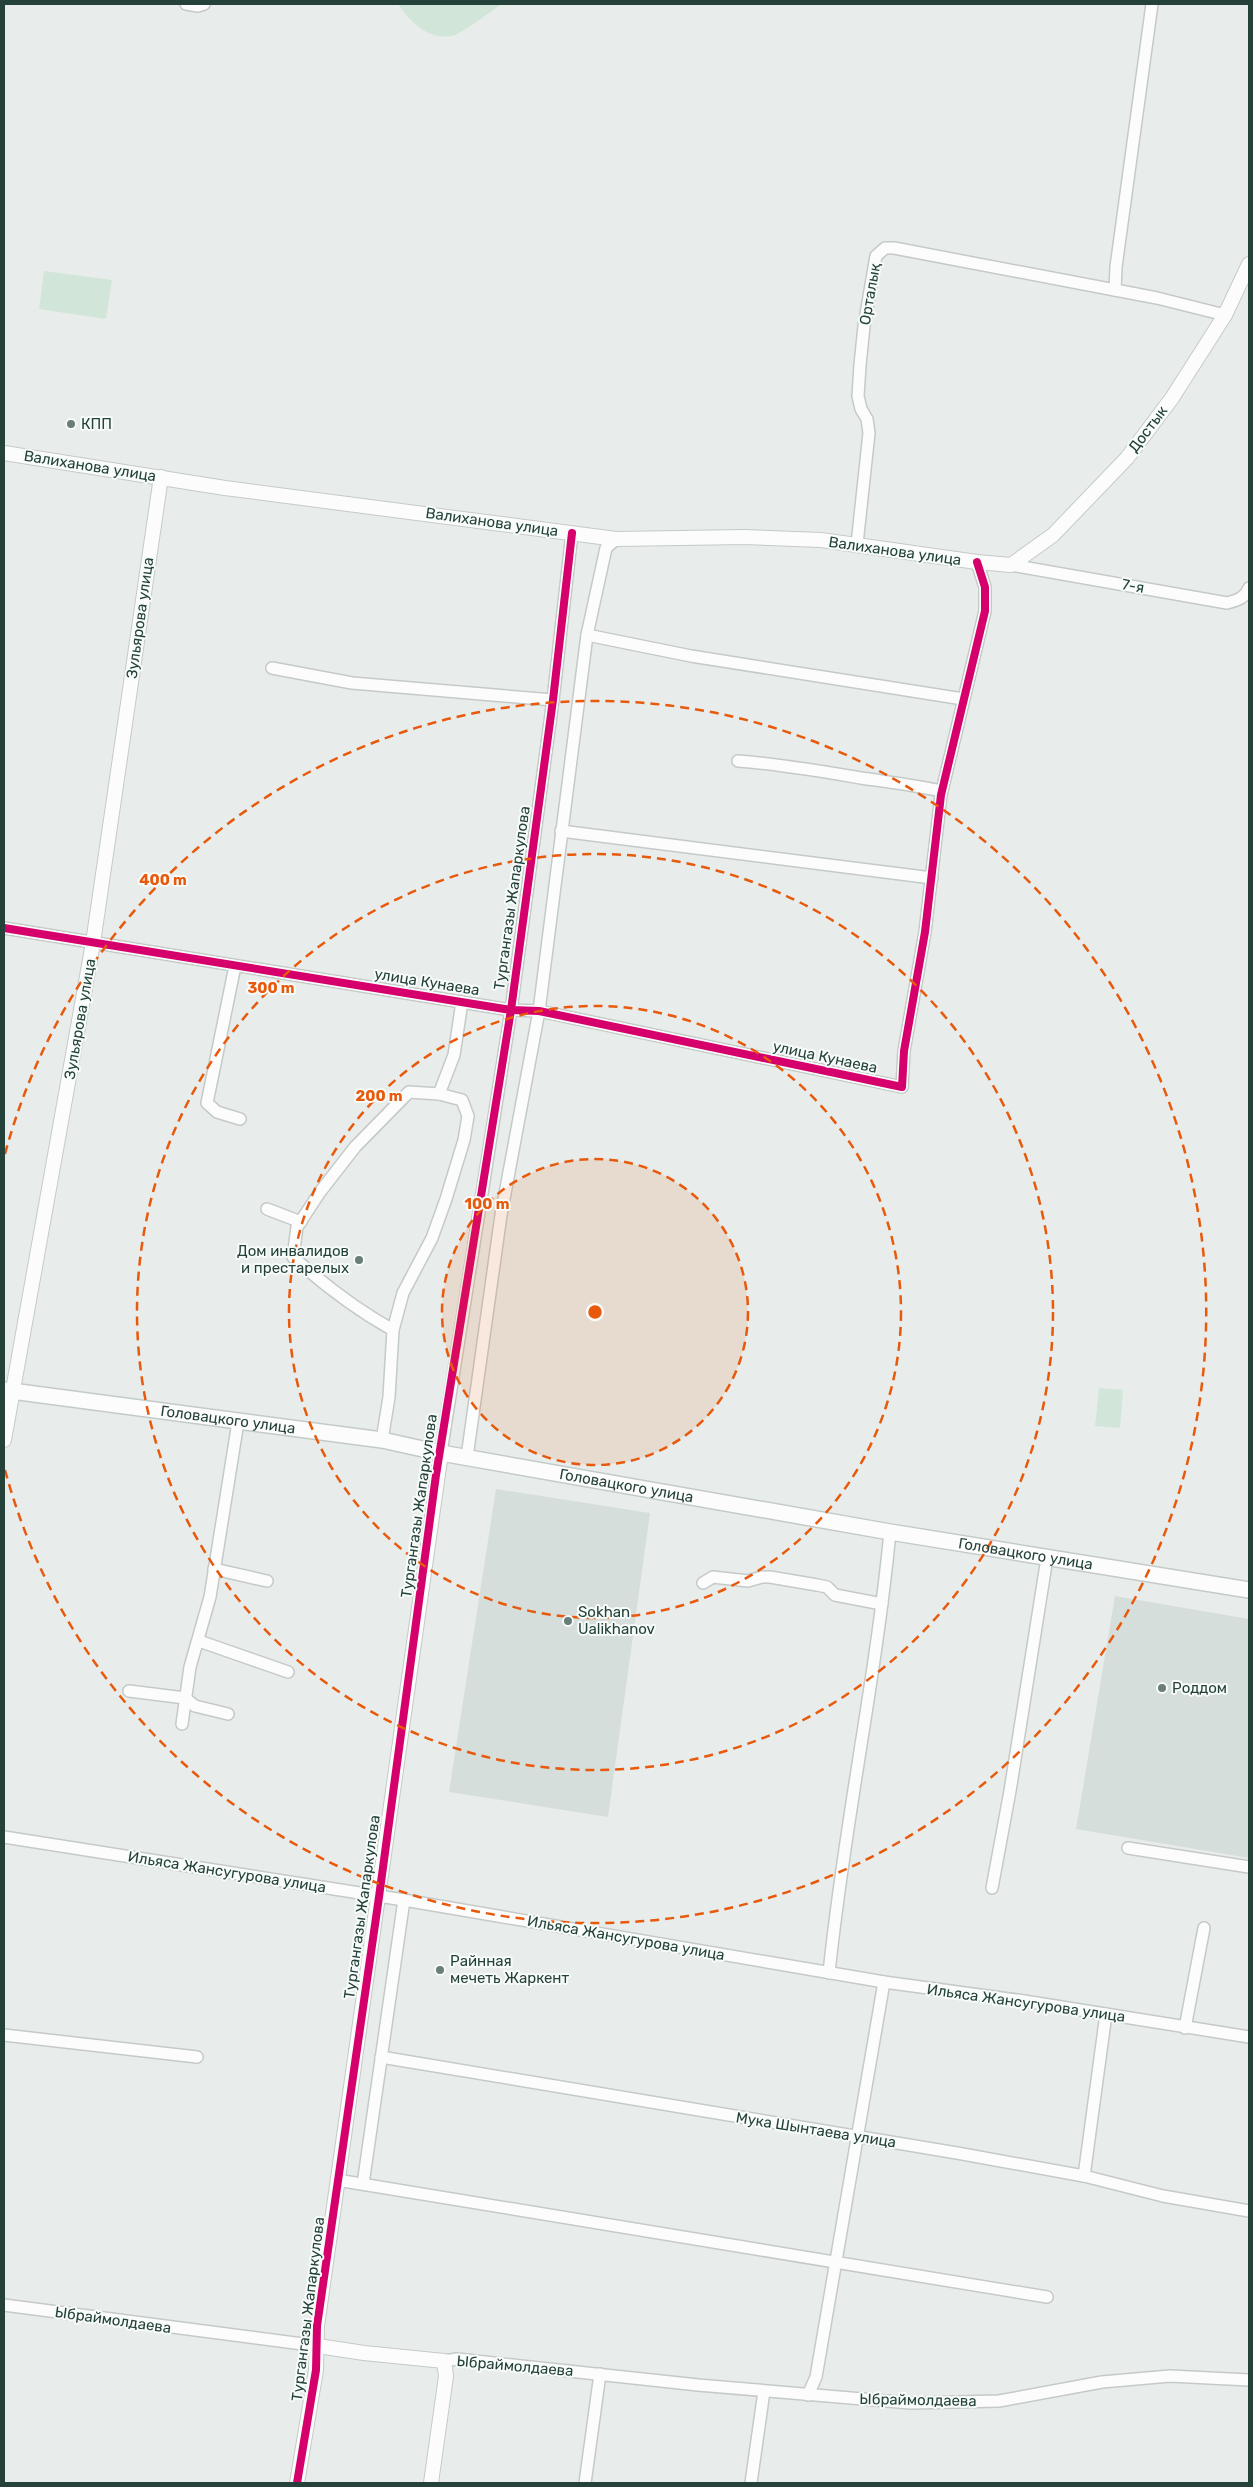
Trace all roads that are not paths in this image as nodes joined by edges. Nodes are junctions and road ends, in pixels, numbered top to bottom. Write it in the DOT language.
graph roads {
  1 [pos="186,4"];
  2 [pos="204,4"];
  3 [pos="1152,4"];
  4 [pos="1249,264"];
  5 [pos="1246,282"];
  6 [pos="1115,290"];
  7 [pos="1226,315"];
  8 [pos="4,453"];
  9 [pos="161,477"];
  10 [pos="572,533"];
  11 [pos="616,539"];
  12 [pos="857,544"];
  13 [pos="977,562"];
  14 [pos="1011,564"];
  15 [pos="1249,588"];
  16 [pos="1227,603"];
  17 [pos="1249,606"];
  18 [pos="587,635"];
  19 [pos="272,668"];
  20 [pos="963,699"];
  21 [pos="553,700"];
  22 [pos="738,760"];
  23 [pos="941,792"];
  24 [pos="561,831"];
  25 [pos="932,878"];
  26 [pos="4,928"];
  27 [pos="93,943"];
  28 [pos="235,966"];
  29 [pos="462,1002"];
  30 [pos="510,1010"];
  31 [pos="539,1011"];
  32 [pos="439,1094"];
  33 [pos="240,1119"];
  34 [pos="267,1209"];
  35 [pos="301,1222"];
  36 [pos="393,1330"];
  37 [pos="7,1390"];
  38 [pos="238,1422"];
  39 [pos="4,1440"];
  40 [pos="382,1440"];
  41 [pos="440,1453"];
  42 [pos="467,1457"];
  43 [pos="890,1532"];
  44 [pos="1047,1558"];
  45 [pos="214,1569"];
  46 [pos="267,1581"];
  47 [pos="704,1583"];
  48 [pos="1249,1590"];
  49 [pos="882,1604"];
  50 [pos="198,1641"];
  51 [pos="288,1672"];
  52 [pos="129,1691"];
  53 [pos="186,1698"];
  54 [pos="228,1714"];
  55 [pos="182,1724"];
  56 [pos="4,1837"];
  57 [pos="1128,1848"];
  58 [pos="1249,1868"];
  59 [pos="992,1888"];
  60 [pos="379,1897"];
  61 [pos="404,1900"];
  62 [pos="1204,1928"];
  63 [pos="829,1973"];
  64 [pos="884,1982"];
  65 [pos="1106,2014"];
  66 [pos="1185,2028"];
  67 [pos="4,2035"];
  68 [pos="1249,2037"];
  69 [pos="381,2056"];
  70 [pos="197,2057"];
  71 [pos="857,2138"];
  72 [pos="1084,2176"];
  73 [pos="337,2180"];
  74 [pos="363,2184"];
  75 [pos="1249,2211"];
  76 [pos="836,2261"];
  77 [pos="1047,2297"];
  78 [pos="4,2305"];
  79 [pos="318,2346"];
  80 [pos="444,2361"];
  81 [pos="600,2374"];
  82 [pos="1249,2380"];
  83 [pos="764,2391"];
  84 [pos="808,2395"];
  85 [pos="297,2483"];
  86 [pos="431,2483"];
  87 [pos="585,2483"];
  88 [pos="751,2483"];
  1 -- 2 [label="street"];
  3 -- 6 [label="street"];
  4 -- 5 [label="street, Достык"];
  5 -- 7 [label="street, Достык"];
  6 -- 7 [label="street"];
  6 -- 12 [label="street, Орталық"];
  7 -- 14 [label="street, Достык"];
  8 -- 9 [label="street, Валиханова улица"];
  9 -- 10 [label="street, Валиханова улица"];
  9 -- 27 [label="street, Зульярова улица"];
  10 -- 11 [label="street, Валиханова улица"];
  10 -- 21 [label="street, Тургангазы Жапаркулова"];
  11 -- 12 [label="street, Валиханова улица"];
  11 -- 18 [label="street"];
  12 -- 13 [label="street, Валиханова улица"];
  13 -- 14 [label="street, Валиханова улица"];
  13 -- 20 [label="street"];
  14 -- 16 [label="street, 7-я"];
  15 -- 16 [label="street"];
  16 -- 17 [label="street, 7-я"];
  18 -- 20 [label="street"];
  18 -- 24 [label="street"];
  19 -- 21 [label="street"];
  20 -- 23 [label="street"];
  21 -- 30 [label="street, Тургангазы Жапаркулова"];
  22 -- 23 [label="street"];
  23 -- 25 [label="street"];
  24 -- 25 [label="street"];
  24 -- 31 [label="street"];
  25 -- 31 [label="street, улица Кунаева"];
  26 -- 27 [label="street, улица Кунаева"];
  27 -- 28 [label="street, улица Кунаева"];
  27 -- 37 [label="street, Зульярова улица"];
  28 -- 29 [label="street, улица Кунаева"];
  28 -- 33 [label="street"];
  29 -- 30 [label="street, улица Кунаева"];
  29 -- 32 [label="street"];
  30 -- 31 [label="street, улица Кунаева"];
  30 -- 41 [label="street, Тургангазы Жапаркулова"];
  31 -- 42 [label="street"];
  32 -- 35 [label="street"];
  32 -- 36 [label="street"];
  34 -- 35 [label="street"];
  35 -- 36 [label="street"];
  36 -- 40 [label="street"];
  37 -- 38 [label="main road, Головацкого улица"];
  37 -- 39 [label="street, Зульярова улица"];
  38 -- 40 [label="main road, Головацкого улица"];
  38 -- 45 [label="street"];
  40 -- 41 [label="main road, Головацкого улица"];
  41 -- 42 [label="main road, Головацкого улица"];
  41 -- 60 [label="street, Тургангазы Жапаркулова"];
  42 -- 43 [label="main road, Головацкого улица"];
  43 -- 44 [label="main road, Головацкого улица"];
  43 -- 49 [label="street"];
  44 -- 48 [label="main road, Головацкого улица"];
  44 -- 59 [label="street"];
  45 -- 46 [label="street"];
  45 -- 50 [label="street"];
  47 -- 49 [label="street"];
  49 -- 63 [label="street"];
  50 -- 51 [label="street"];
  50 -- 53 [label="street"];
  52 -- 53 [label="street"];
  53 -- 54 [label="street"];
  53 -- 55 [label="street"];
  56 -- 60 [label="street, Ильяса Жансугурова улица"];
  57 -- 58 [label="street"];
  60 -- 61 [label="street, Ильяса Жансугурова улица"];
  60 -- 73 [label="street, Тургангазы Жапаркулова"];
  61 -- 63 [label="street, Ильяса Жансугурова улица"];
  61 -- 69 [label="street"];
  62 -- 66 [label="street"];
  63 -- 64 [label="street, Ильяса Жансугурова улица"];
  64 -- 65 [label="street, Ильяса Жансугурова улица"];
  64 -- 71 [label="street"];
  65 -- 66 [label="street, Ильяса Жансугурова улица"];
  65 -- 72 [label="street"];
  66 -- 68 [label="street, Ильяса Жансугурова улица"];
  67 -- 70 [label="street"];
  69 -- 71 [label="street, Мука Шынтаева улица"];
  69 -- 74 [label="street"];
  71 -- 72 [label="street, Мука Шынтаева улица"];
  71 -- 76 [label="street"];
  72 -- 75 [label="street, Мука Шынтаева улица"];
  73 -- 74 [label="street"];
  73 -- 79 [label="street, Тургангазы Жапаркулова"];
  74 -- 76 [label="street"];
  76 -- 77 [label="street"];
  76 -- 84 [label="street"];
  78 -- 79 [label="street, Ыбраймолдаева"];
  79 -- 80 [label="street, Ыбраймолдаева"];
  79 -- 85 [label="street, Тургангазы Жапаркулова"];
  80 -- 81 [label="street, Ыбраймолдаева"];
  80 -- 86 [label="street"];
  81 -- 83 [label="street, Ыбраймолдаева"];
  81 -- 87 [label="street"];
  82 -- 84 [label="street, Ыбраймолдаева"];
  83 -- 84 [label="street, Ыбраймолдаева"];
  83 -- 88 [label="street"];
}
